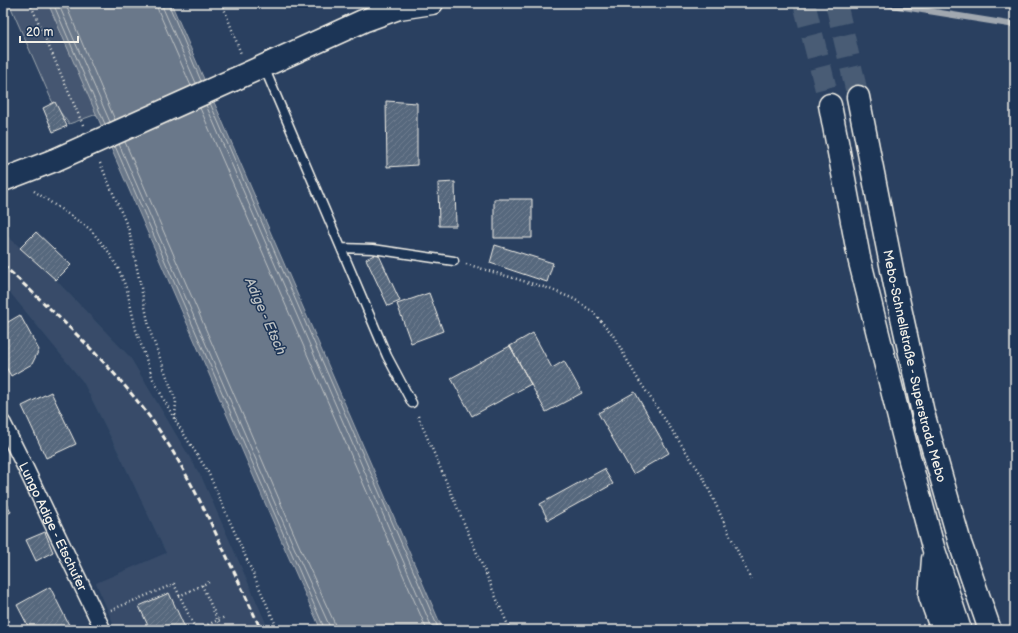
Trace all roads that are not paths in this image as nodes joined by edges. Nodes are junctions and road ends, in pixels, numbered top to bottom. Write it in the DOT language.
graph roads {
  1 [pos="432,3"];
  2 [pos="264,67"];
  3 [pos="858,97"];
  4 [pos="830,105"];
  5 [pos="11,177"];
  6 [pos="341,248"];
  7 [pos="454,261"];
  8 [pos="412,403"];
  9 [pos="3,423"];
  10 [pos="933,548"];
  11 [pos="100,623"];
  12 [pos="942,630"];
  13 [pos="960,630"];
  14 [pos="990,630"];
  1 -- 2 [label="main road"];
  2 -- 5 [label="main road, bridge"];
  2 -- 6 [label="lane"];
  3 -- 14 [label="main road, Mebo-Schnellstraße - Superstrada Mebo"];
  4 -- 10 [label="main road, Mebo-Schnellstraße - Superstrada Mebo"];
  6 -- 7 [label="lane"];
  6 -- 8 [label="lane"];
  9 -- 11 [label="street, Lungo Adige - Etschufer"];
  10 -- 12 [label="main road"];
  10 -- 13 [label="main road, Mebo-Schnellstraße - Superstrada Mebo"];
}
